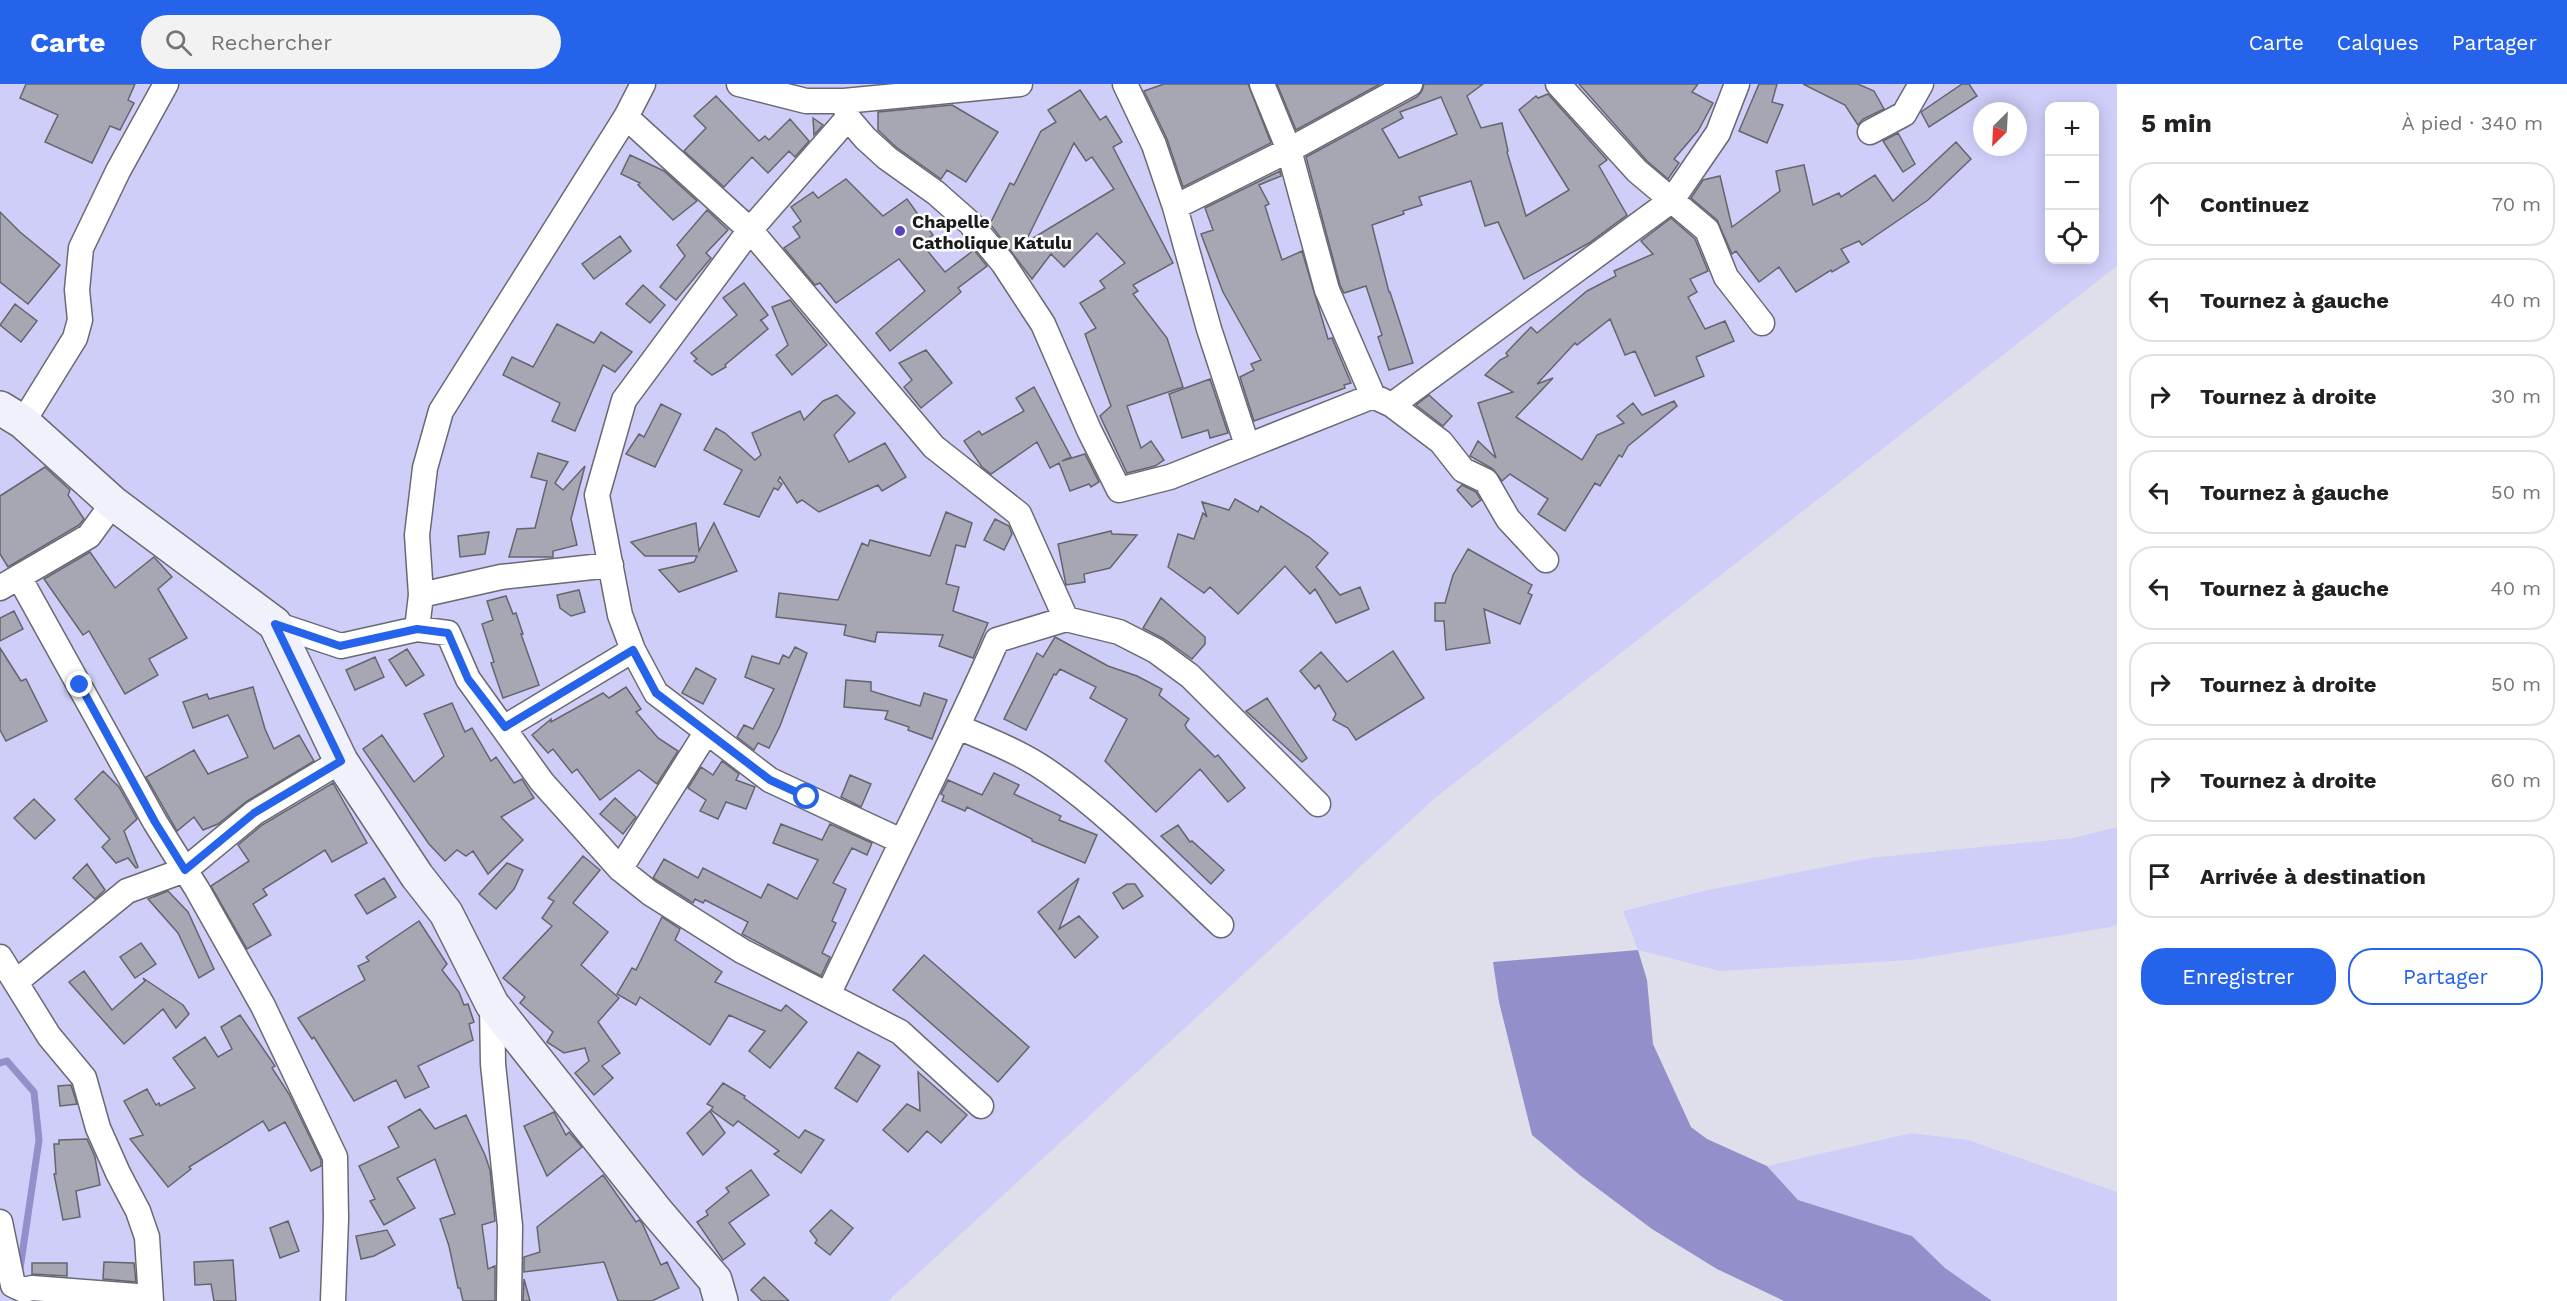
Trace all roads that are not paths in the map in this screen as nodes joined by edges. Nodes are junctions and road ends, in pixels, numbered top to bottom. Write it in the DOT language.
graph roads {
  1 [pos="166,84"];
  2 [pos="643,84"];
  3 [pos="740,84"];
  4 [pos="1020,84"];
  5 [pos="1125,84"];
  6 [pos="1262,84"];
  7 [pos="1410,84"];
  8 [pos="1558,84"];
  9 [pos="1737,84"];
  10 [pos="1922,84"];
  11 [pos="803,92"];
  12 [pos="846,110"];
  13 [pos="626,117"];
  14 [pos="1870,132"];
  15 [pos="1289,150"];
  16 [pos="1672,200"];
  17 [pos="1174,207"];
  18 [pos="750,230"];
  19 [pos="1762,322"];
  20 [pos="1382,401"];
  21 [pos="12,415"];
  22 [pos="1247,446"];
  23 [pos="113,503"];
  24 [pos="1546,560"];
  25 [pos="611,564"];
  26 [pos="9,583"];
  27 [pos="421,595"];
  28 [pos="1066,619"];
  29 [pos="275,624"];
  30 [pos="417,629"];
  31 [pos="633,650"];
  32 [pos="505,727"];
  33 [pos="958,728"];
  34 [pos="706,733"];
  35 [pos="341,761"];
  36 [pos="1318,804"];
  37 [pos="901,841"];
  38 [pos="620,868"];
  39 [pos="185,870"];
  40 [pos="1221,925"];
  41 [pos="0,957"];
  42 [pos="16,981"];
  43 [pos="828,995"];
  44 [pos="492,1004"];
  45 [pos="981,1106"];
  46 [pos="0,1222"];
  47 [pos="151,1299"];
  48 [pos="333,1301"];
  49 [pos="509,1301"];
  50 [pos="721,1301"];
  1 -- 21 [label="street"];
  2 -- 13 [label="street"];
  3 -- 11 [label="street"];
  4 -- 12 [label="street"];
  5 -- 17 [label="street"];
  6 -- 15 [label="street"];
  7 -- 15 [label="street"];
  8 -- 16 [label="street"];
  9 -- 16 [label="street"];
  10 -- 14 [label="street"];
  11 -- 12 [label="street"];
  12 -- 18 [label="street"];
  12 -- 22 [label="street"];
  13 -- 18 [label="street"];
  13 -- 27 [label="street"];
  15 -- 17 [label="street"];
  15 -- 20 [label="street"];
  16 -- 19 [label="street"];
  16 -- 20 [label="street"];
  17 -- 22 [label="street"];
  18 -- 25 [label="street"];
  18 -- 28 [label="street"];
  20 -- 22 [label="street"];
  20 -- 24 [label="street"];
  21 -- 23 [label="street"];
  23 -- 26 [label="street"];
  23 -- 29 [label="street"];
  25 -- 27 [label="street"];
  25 -- 31 [label="street"];
  26 -- 39 [label="street"];
  27 -- 30 [label="street"];
  28 -- 33 [label="street"];
  28 -- 36 [label="street"];
  29 -- 30 [label="street"];
  29 -- 35 [label="street"];
  30 -- 32 [label="street"];
  31 -- 32 [label="street"];
  31 -- 34 [label="street"];
  32 -- 38 [label="street"];
  33 -- 37 [label="street"];
  33 -- 40 [label="street"];
  34 -- 37 [label="street"];
  34 -- 38 [label="street"];
  35 -- 39 [label="street"];
  35 -- 44 [label="street"];
  37 -- 43 [label="street"];
  38 -- 43 [label="street"];
  39 -- 42 [label="street"];
  39 -- 48 [label="street"];
  41 -- 42 [label="street"];
  42 -- 47 [label="street"];
  43 -- 45 [label="street"];
  44 -- 49 [label="street"];
  44 -- 50 [label="street"];
  46 -- 47 [label="street"];
}
